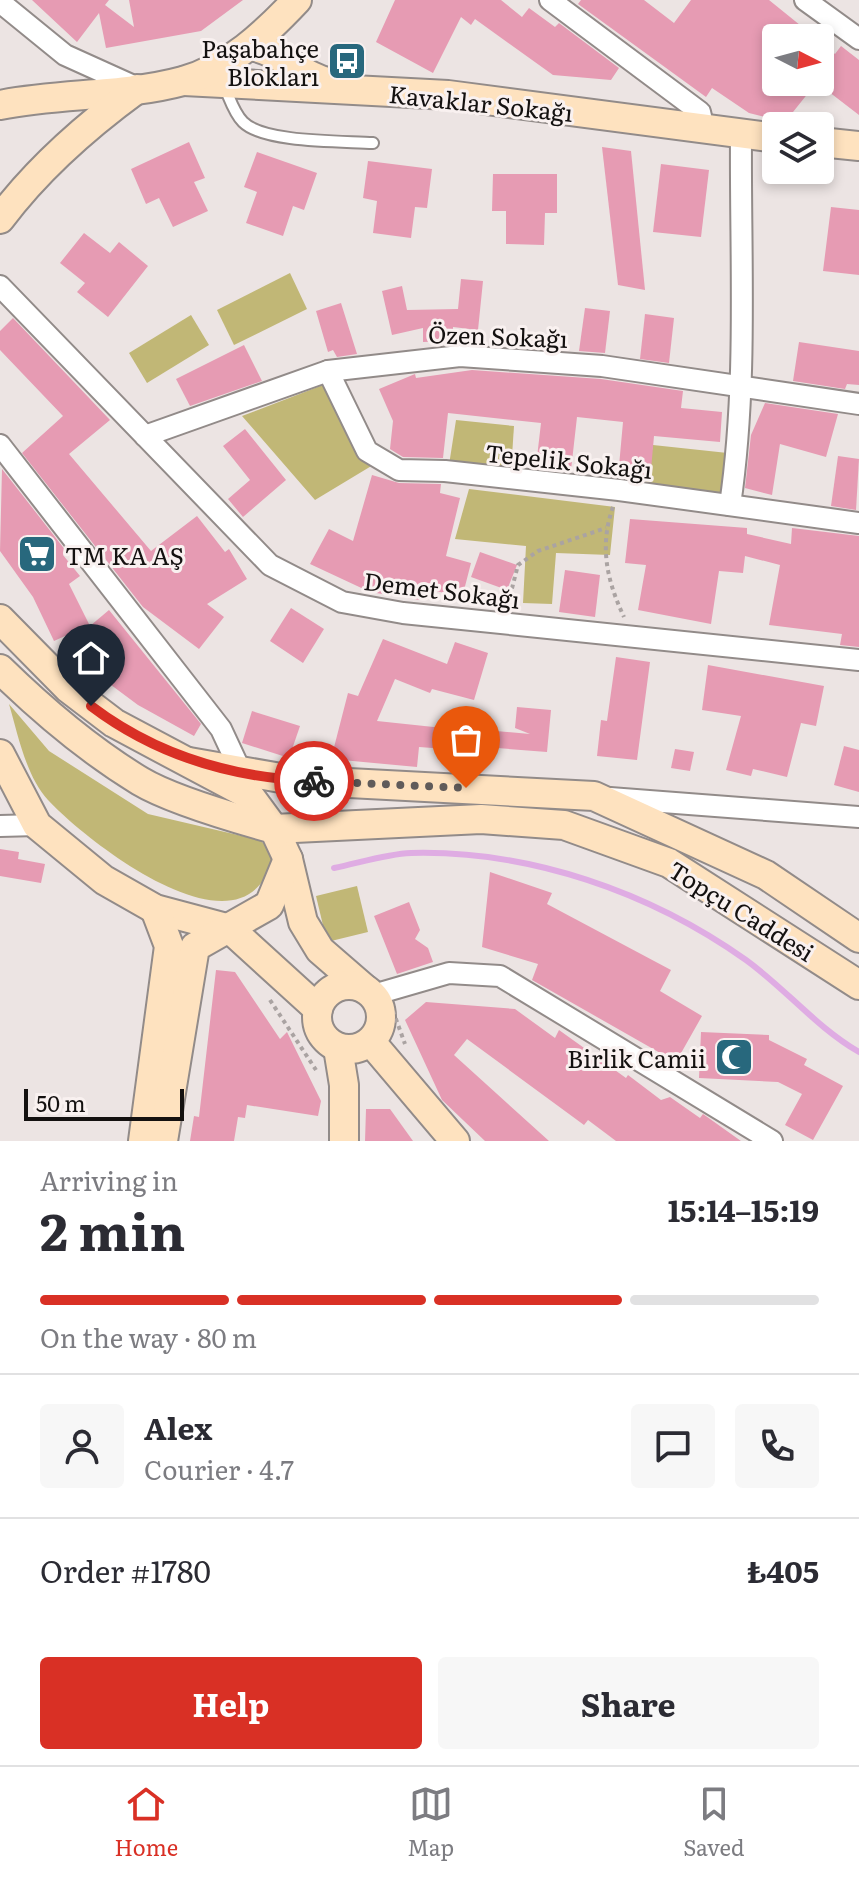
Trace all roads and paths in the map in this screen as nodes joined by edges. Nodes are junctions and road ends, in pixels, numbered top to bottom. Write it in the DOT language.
graph roads {
  1 [pos="297,0"];
  2 [pos="550,0"];
  3 [pos="805,0"];
  4 [pos="0,2"];
  5 [pos="859,39"];
  6 [pos="250,46"];
  7 [pos="298,67"];
  8 [pos="184,81"];
  9 [pos="222,83"];
  10 [pos="275,86"];
  11 [pos="138,88"];
  12 [pos="368,91"];
  13 [pos="6,102"];
  14 [pos="704,129"];
  15 [pos="741,134"];
  16 [pos="762,136"];
  17 [pos="373,143"];
  18 [pos="834,143"];
  19 [pos="859,146"];
  20 [pos="0,219"];
  21 [pos="0,286"];
  22 [pos="328,371"];
  23 [pos="740,387"];
  24 [pos="859,404"];
  25 [pos="145,436"];
  26 [pos="0,445"];
  27 [pos="619,490"];
  28 [pos="730,505"];
  29 [pos="859,523"];
  30 [pos="606,528"];
  31 [pos="0,619"];
  32 [pos="496,623"];
  33 [pos="635,637"];
  34 [pos="859,660"];
  35 [pos="0,669"];
  36 [pos="0,754"];
  37 [pos="189,762"];
  38 [pos="242,774"];
  39 [pos="594,796"];
  40 [pos="859,817"];
  41 [pos="37,825"];
  42 [pos="0,826"];
  43 [pos="274,829"];
  44 [pos="288,859"];
  45 [pos="155,909"];
  46 [pos="230,929"];
  47 [pos="859,938"];
  48 [pos="859,985"];
  49 [pos="268,998"];
  50 [pos="318,1009"];
  51 [pos="365,1024"];
  52 [pos="316,1070"];
  53 [pos="345,1133"];
  54 [pos="143,1141"];
  55 [pos="163,1141"];
  56 [pos="455,1141"];
  57 [pos="772,1141"];
  1 -- 6 [label="street"];
  1 -- 7 [label="street"];
  2 -- 14 [label="street"];
  3 -- 5 [label="street"];
  4 -- 11 [label="street"];
  6 -- 7 [label="street"];
  6 -- 8 [label="street"];
  6 -- 10 [label="street"];
  7 -- 12 [label="street"];
  8 -- 9 [label="street, Kavaklar Sokağı"];
  8 -- 11 [label="street"];
  9 -- 10 [label="street, Kavaklar Sokağı"];
  9 -- 17 [label="lane"];
  10 -- 12 [label="street, Kavaklar Sokağı"];
  11 -- 13 [label="street"];
  11 -- 20 [label="street"];
  12 -- 14 [label="street, Kavaklar Sokağı"];
  14 -- 15 [label="street, Kavaklar Sokağı"];
  15 -- 16 [label="street, Kavaklar Sokağı"];
  15 -- 23 [label="street"];
  18 -- 19 [label="street"];
  21 -- 25 [label="street, Demet Sokağı"];
  22 -- 23 [label="street, Özen Sokağı"];
  22 -- 25 [label="street, Özen Sokağı"];
  22 -- 27 [label="street, Tepelik Sokağı"];
  23 -- 24 [label="street, Özen Sokağı"];
  23 -- 28 [label="street"];
  25 -- 32 [label="street, Demet Sokağı"];
  26 -- 38 [label="street"];
  27 -- 28 [label="street, Tepelik Sokağı"];
  27 -- 30 [label="path"];
  28 -- 29 [label="street, Tepelik Sokağı"];
  30 -- 32 [label="path"];
  30 -- 33 [label="path"];
  31 -- 37 [label="street"];
  32 -- 33 [label="street, Demet Sokağı"];
  33 -- 34 [label="street, Demet Sokağı"];
  35 -- 43 [label="street, Topçu Caddesi"];
  36 -- 41 [label="street"];
  37 -- 38 [label="street, Topçu Caddesi"];
  37 -- 43 [label="street"];
  38 -- 39 [label="street, Topçu Caddesi"];
  39 -- 40 [label="street"];
  39 -- 47 [label="street, Topçu Caddesi"];
  41 -- 42 [label="street"];
  41 -- 45 [label="street"];
  43 -- 44 [label="street"];
  43 -- 48 [label="street, Topçu Caddesi"];
  44 -- 46 [label="street"];
  44 -- 51 [label="street"];
  45 -- 46 [label="street"];
  45 -- 54 [label="street"];
  46 -- 50 [label="street"];
  46 -- 55 [label="street"];
  49 -- 52 [label="path"];
  50 -- 51 [label="street"];
  50 -- 51 [label="street"];
  51 -- 53 [label="street"];
  51 -- 56 [label="street"];
  51 -- 57 [label="street"];
}
